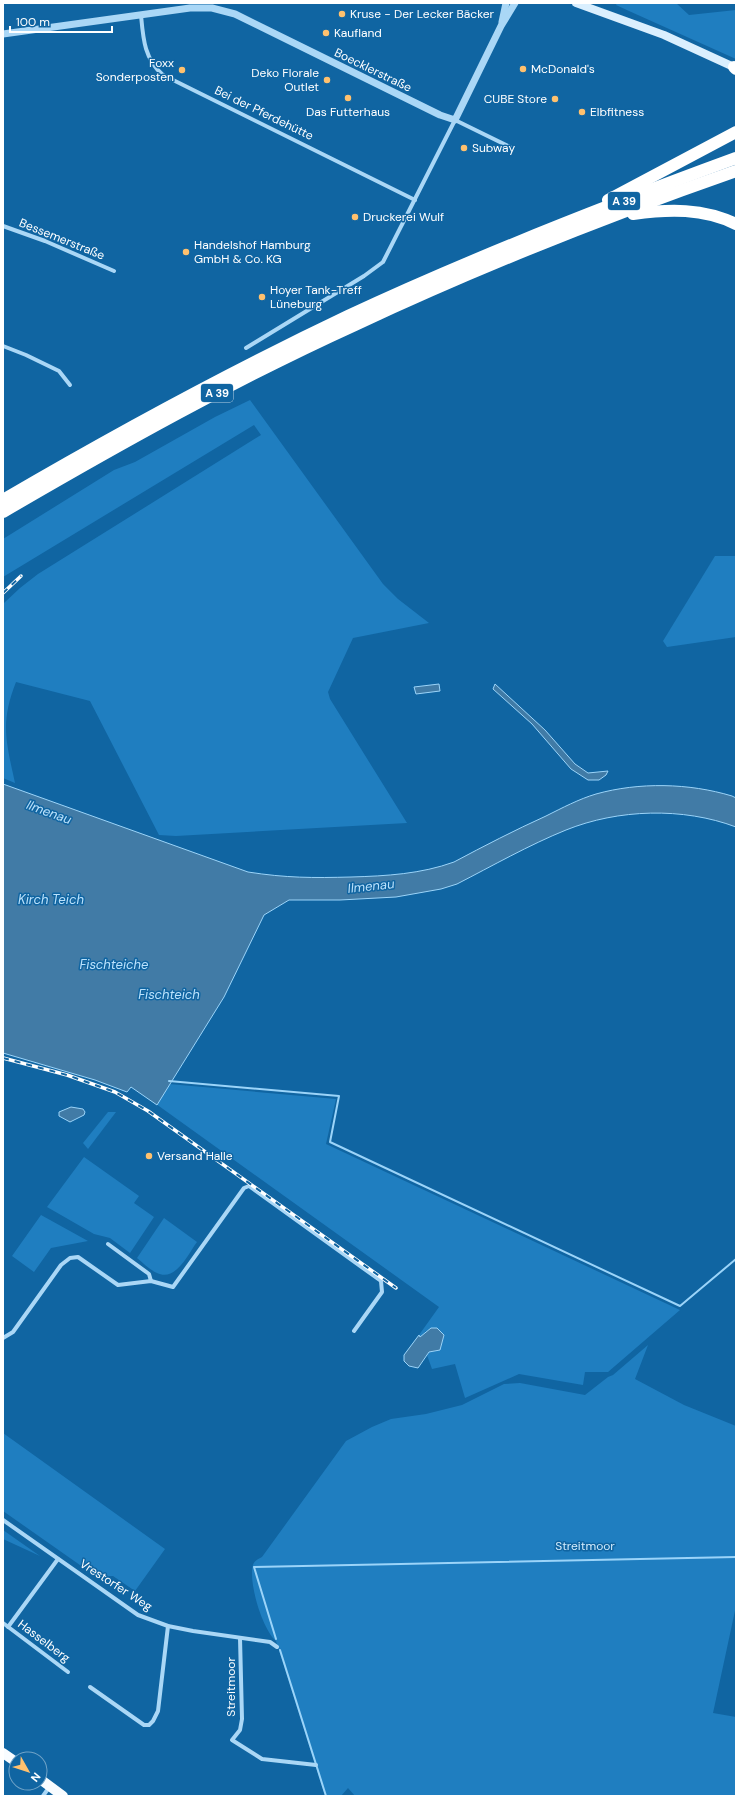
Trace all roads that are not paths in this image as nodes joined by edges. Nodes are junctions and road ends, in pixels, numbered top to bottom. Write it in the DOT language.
graph roads {
  1 [pos="506,3"];
  2 [pos="515,3"];
  3 [pos="576,3"];
  4 [pos="141,14"];
  5 [pos="501,26"];
  6 [pos="3,34"];
  7 [pos="735,68"];
  8 [pos="455,120"];
  9 [pos="736,132"];
  10 [pos="510,147"];
  11 [pos="736,158"];
  12 [pos="736,171"];
  13 [pos="415,200"];
  14 [pos="614,216"];
  15 [pos="736,224"];
  16 [pos="3,226"];
  17 [pos="551,229"];
  18 [pos="114,271"];
  19 [pos="3,346"];
  20 [pos="246,348"];
  21 [pos="70,385"];
  22 [pos="3,500"];
  23 [pos="3,512"];
  24 [pos="108,1244"];
  25 [pos="151,1281"];
  26 [pos="354,1331"];
  27 [pos="3,1338"];
  28 [pos="3,1520"];
  29 [pos="58,1559"];
  30 [pos="3,1623"];
  31 [pos="168,1626"];
  32 [pos="8,1627"];
  33 [pos="240,1638"];
  34 [pos="277,1647"];
  35 [pos="68,1672"];
  36 [pos="90,1687"];
  37 [pos="316,1765"];
  38 [pos="50,1786"];
  39 [pos="43,1796"];
  40 [pos="64,1796"];
  1 -- 5 [label="street"];
  2 -- 5 [label="street"];
  3 -- 7 [label="main road"];
  4 -- 6 [label="street, Boecklerstraße"];
  4 -- 8 [label="street, Boecklerstraße"];
  4 -- 13 [label="street, Bei der Pferdehütte"];
  5 -- 8 [label="street"];
  8 -- 10 [label="street"];
  8 -- 13 [label="street"];
  9 -- 17 [label="highway"];
  11 -- 17 [label="highway, A 39"];
  12 -- 14 [label="highway, A 39"];
  13 -- 20 [label="street"];
  14 -- 15 [label="highway"];
  14 -- 23 [label="highway, A 39"];
  16 -- 18 [label="street, Bessemerstraße"];
  17 -- 22 [label="highway, A 39"];
  19 -- 21 [label="street"];
  24 -- 25 [label="street"];
  25 -- 26 [label="street"];
  25 -- 27 [label="street"];
  28 -- 29 [label="street, Vrestorfer Weg"];
  29 -- 31 [label="street, Vrestorfer Weg"];
  29 -- 32 [label="street, Hasselberg"];
  30 -- 32 [label="street, Hasselberg"];
  31 -- 33 [label="street, Vrestorfer Weg"];
  31 -- 36 [label="street"];
  32 -- 35 [label="street, Hasselberg"];
  33 -- 34 [label="street, Vrestorfer Weg"];
  33 -- 37 [label="street, Streitmoor"];
  38 -- 39 [label="street"];
  38 -- 40 [label="main road"];
}
